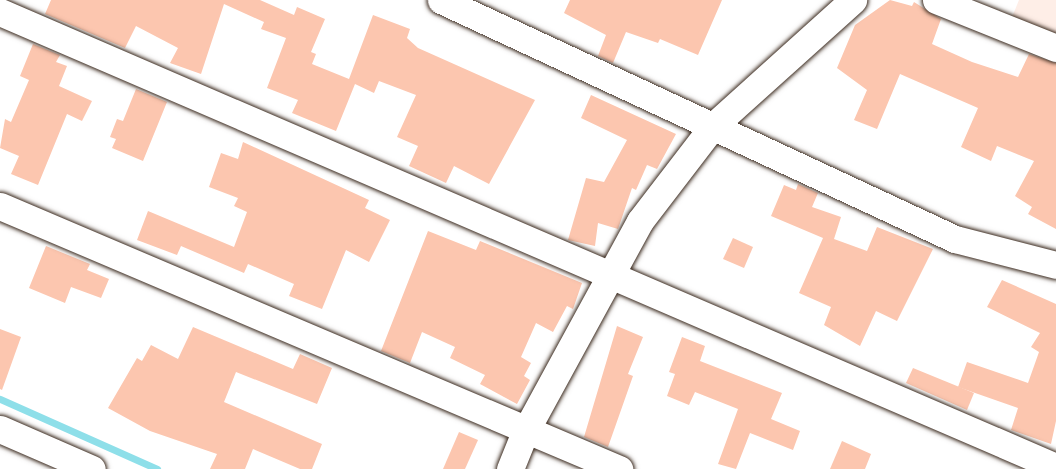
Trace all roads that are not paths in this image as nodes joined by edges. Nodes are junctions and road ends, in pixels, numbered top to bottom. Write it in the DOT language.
graph roads {
  1 [pos="441,0"];
  2 [pos="853,0"];
  3 [pos="936,0"];
  4 [pos="0,12"];
  5 [pos="1056,48"];
  6 [pos="712,127"];
  7 [pos="0,206"];
  8 [pos="1056,265"];
  9 [pos="609,277"];
  10 [pos="0,429"];
  11 [pos="525,432"];
  12 [pos="1056,467"];
  13 [pos="92,469"];
  14 [pos="510,469"];
  15 [pos="620,469"];
  1 -- 6 [label="street"];
  2 -- 6 [label="street"];
  3 -- 5 [label="street"];
  4 -- 9 [label="street"];
  6 -- 8 [label="street"];
  6 -- 9 [label="street"];
  7 -- 11 [label="street"];
  9 -- 11 [label="street"];
  9 -- 12 [label="street"];
  10 -- 13 [label="street"];
  11 -- 14 [label="street"];
  11 -- 15 [label="street"];
}
